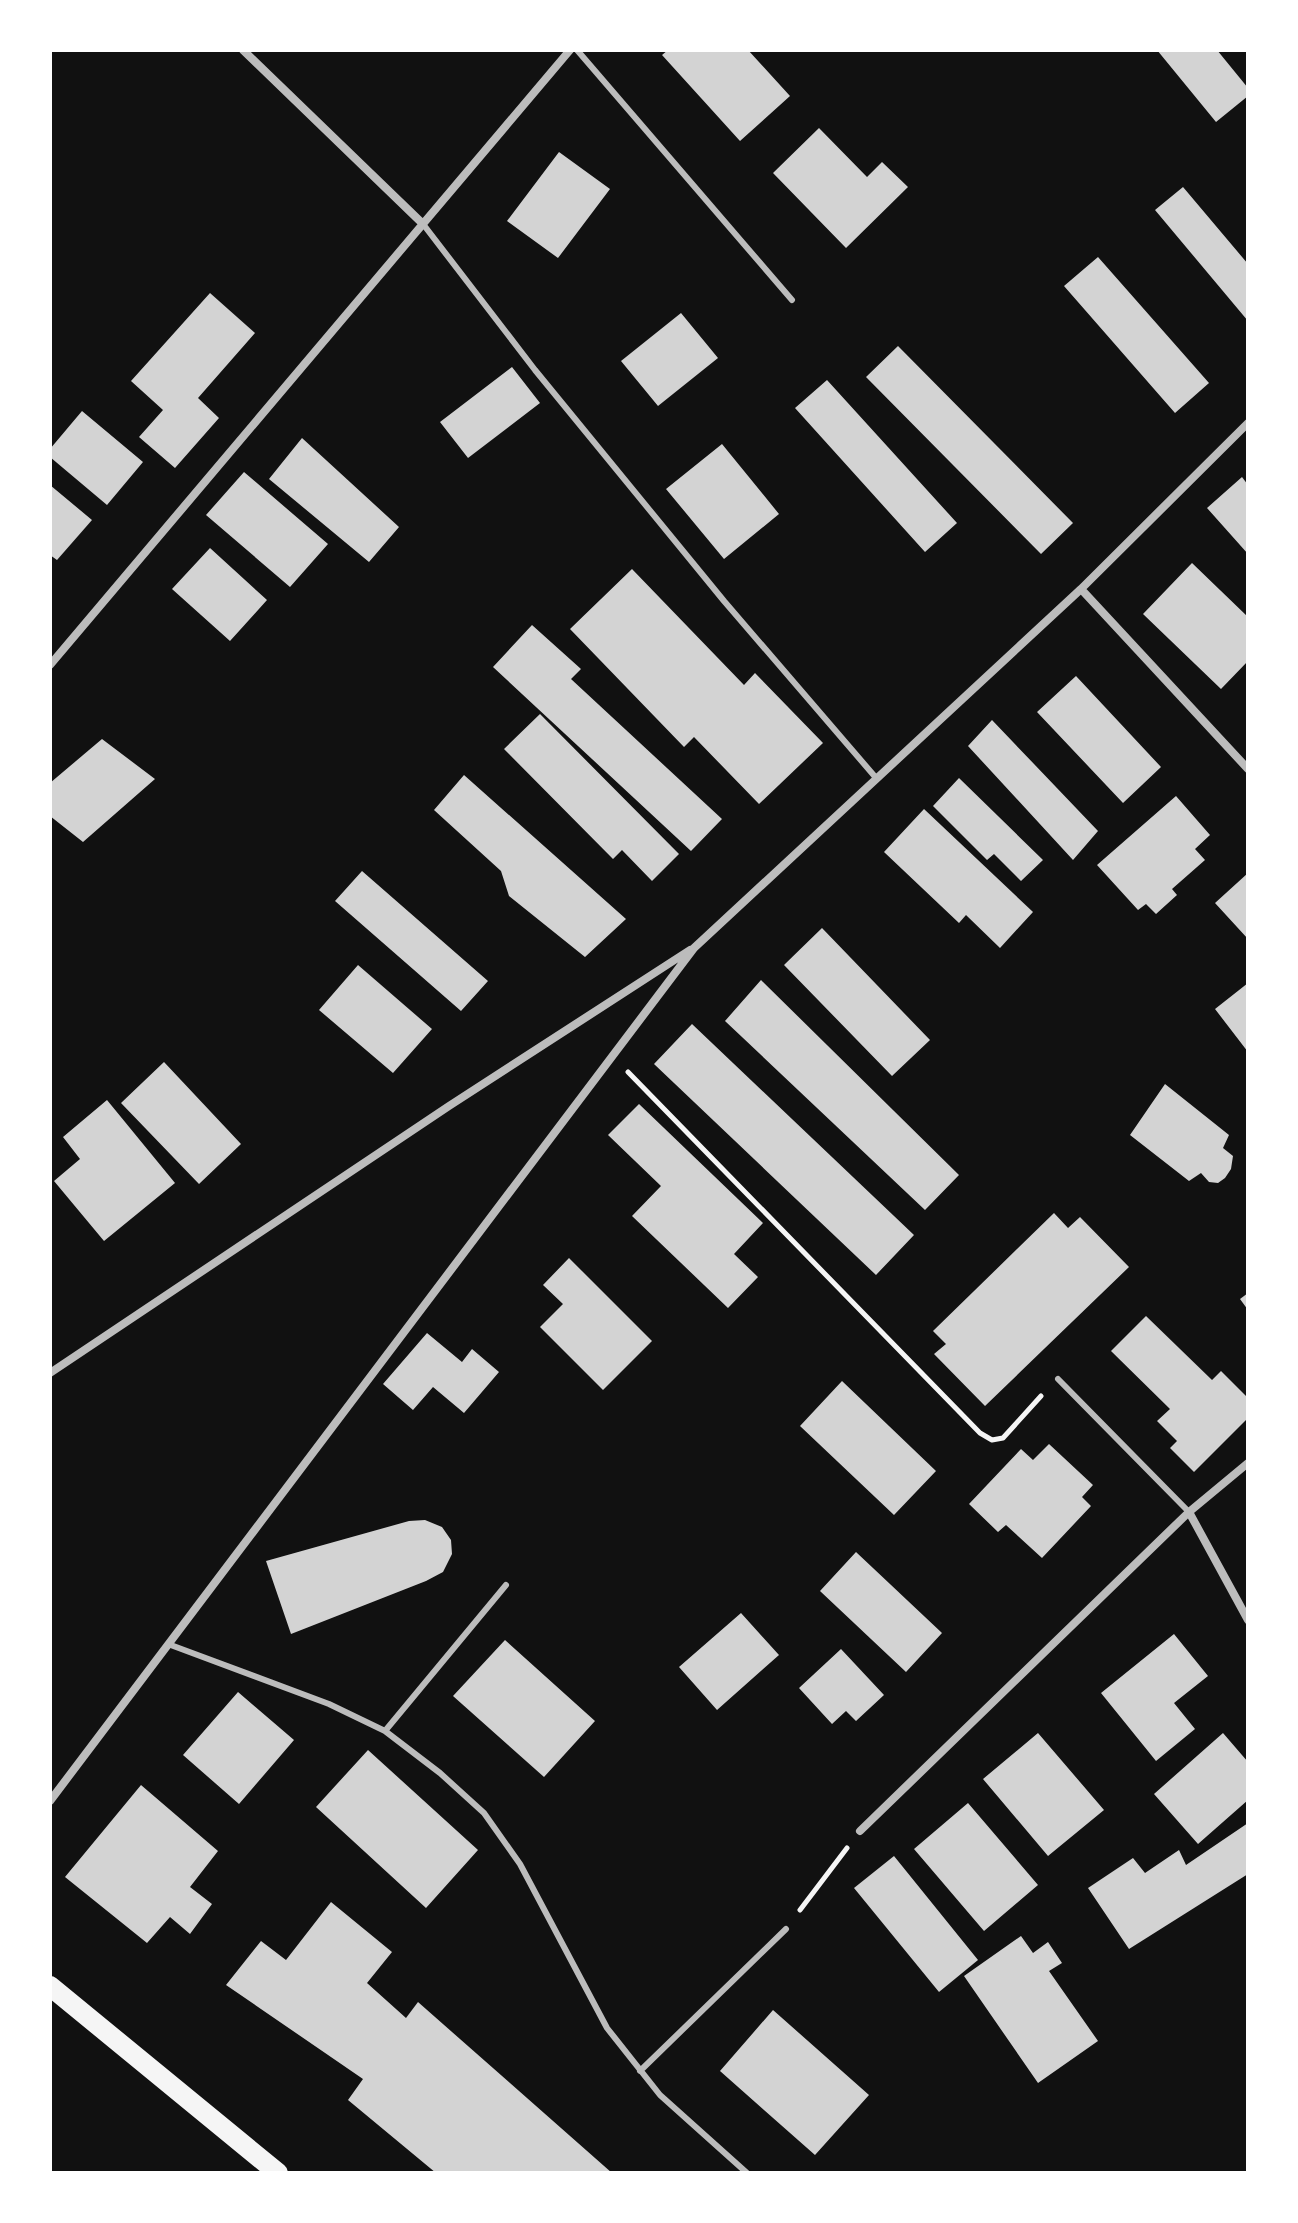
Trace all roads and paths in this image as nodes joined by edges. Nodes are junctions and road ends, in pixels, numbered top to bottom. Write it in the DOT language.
graph roads {
  1 [pos="243,50"];
  2 [pos="570,50"];
  3 [pos="577,50"];
  4 [pos="423,224"];
  5 [pos="792,300"];
  6 [pos="1248,423"];
  7 [pos="1081,589"];
  8 [pos="50,665"];
  9 [pos="1248,769"];
  10 [pos="877,779"];
  11 [pos="694,948"];
  12 [pos="613,1057"];
  13 [pos="50,1373"];
  14 [pos="1058,1379"];
  15 [pos="1248,1463"];
  16 [pos="1189,1512"];
  17 [pos="506,1585"];
  18 [pos="1248,1620"];
  19 [pos="168,1644"];
  20 [pos="385,1731"];
  21 [pos="50,1801"];
  22 [pos="860,1831"];
  23 [pos="786,1929"];
  24 [pos="50,1986"];
  25 [pos="640,2071"];
  26 [pos="278,2173"];
  27 [pos="747,2173"];
  1 -- 4 [label="street"];
  2 -- 4 [label="street"];
  3 -- 5 [label="lane"];
  4 -- 8 [label="street"];
  4 -- 10 [label="lane"];
  6 -- 7 [label="street"];
  7 -- 9 [label="street"];
  7 -- 10 [label="street"];
  10 -- 11 [label="street"];
  11 -- 12 [label="street"];
  11 -- 13 [label="street"];
  12 -- 14 [label="path"];
  12 -- 19 [label="street"];
  14 -- 16 [label="lane"];
  15 -- 16 [label="street"];
  16 -- 18 [label="street"];
  16 -- 22 [label="street"];
  17 -- 20 [label="lane"];
  19 -- 20 [label="lane"];
  19 -- 21 [label="street"];
  20 -- 25 [label="lane"];
  22 -- 23 [label="path"];
  23 -- 25 [label="lane"];
  24 -- 26 [label="main road"];
  25 -- 27 [label="lane"];
}
